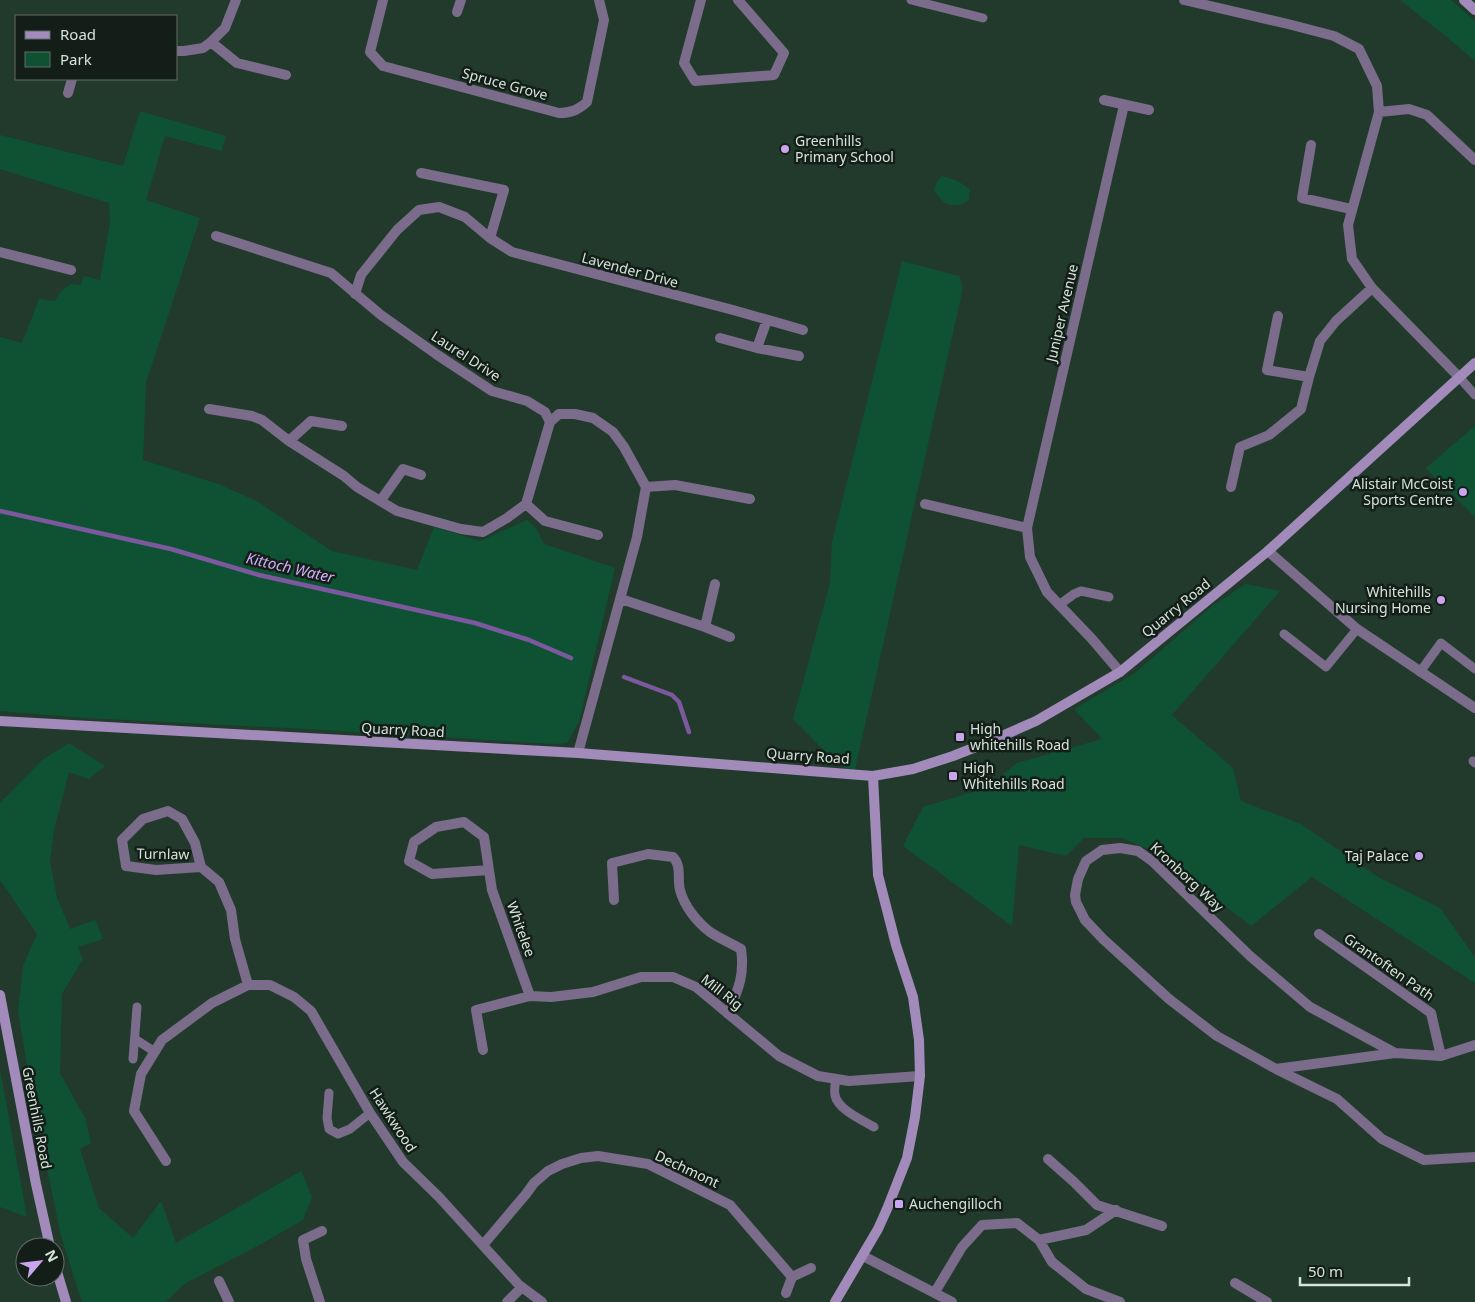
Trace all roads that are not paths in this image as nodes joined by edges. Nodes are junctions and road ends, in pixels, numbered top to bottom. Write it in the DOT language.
graph roads {
  1 [pos="236,0"];
  2 [pos="383,0"];
  3 [pos="461,0"];
  4 [pos="599,0"];
  5 [pos="701,0"];
  6 [pos="738,0"];
  7 [pos="911,0"];
  8 [pos="1184,0"];
  9 [pos="1464,0"];
  10 [pos="1475,10"];
  11 [pos="458,12"];
  12 [pos="983,18"];
  13 [pos="211,42"];
  14 [pos="178,51"];
  15 [pos="286,75"];
  16 [pos="72,80"];
  17 [pos="68,93"];
  18 [pos="1104,100"];
  19 [pos="1124,105"];
  20 [pos="1150,110"];
  21 [pos="1379,112"];
  22 [pos="1311,145"];
  23 [pos="1475,160"];
  24 [pos="421,173"];
  25 [pos="1351,209"];
  26 [pos="216,236"];
  27 [pos="490,238"];
  28 [pos="0,252"];
  29 [pos="71,270"];
  30 [pos="1372,288"];
  31 [pos="355,294"];
  32 [pos="1278,316"];
  33 [pos="767,320"];
  34 [pos="803,330"];
  35 [pos="720,338"];
  36 [pos="757,348"];
  37 [pos="799,356"];
  38 [pos="1475,363"];
  39 [pos="1309,377"];
  40 [pos="1460,378"];
  41 [pos="1475,395"];
  42 [pos="209,409"];
  43 [pos="550,422"];
  44 [pos="342,426"];
  45 [pos="289,441"];
  46 [pos="420,475"];
  47 [pos="646,487"];
  48 [pos="1231,487"];
  49 [pos="750,499"];
  50 [pos="381,500"];
  51 [pos="526,504"];
  52 [pos="925,504"];
  53 [pos="1027,528"];
  54 [pos="598,535"];
  55 [pos="1268,551"];
  56 [pos="715,584"];
  57 [pos="1109,597"];
  58 [pos="621,599"];
  59 [pos="1059,605"];
  60 [pos="705,627"];
  61 [pos="1356,629"];
  62 [pos="1284,634"];
  63 [pos="730,636"];
  64 [pos="1475,670"];
  65 [pos="1120,672"];
  66 [pos="1420,672"];
  67 [pos="1475,708"];
  68 [pos="0,721"];
  69 [pos="578,753"];
  70 [pos="873,776"];
  71 [pos="201,867"];
  72 [pos="489,870"];
  73 [pos="614,900"];
  74 [pos="1319,934"];
  75 [pos="248,985"];
  76 [pos="0,994"];
  77 [pos="530,996"];
  78 [pos="137,1007"];
  79 [pos="728,1014"];
  80 [pos="135,1039"];
  81 [pos="1475,1044"];
  82 [pos="483,1050"];
  83 [pos="155,1052"];
  84 [pos="1395,1053"];
  85 [pos="1441,1056"];
  86 [pos="133,1059"];
  87 [pos="1276,1069"];
  88 [pos="920,1076"];
  89 [pos="836,1079"];
  90 [pos="329,1093"];
  91 [pos="370,1113"];
  92 [pos="874,1127"];
  93 [pos="1475,1157"];
  94 [pos="1048,1159"];
  95 [pos="166,1161"];
  96 [pos="1116,1210"];
  97 [pos="1162,1226"];
  98 [pos="322,1231"];
  99 [pos="48,1237"];
  100 [pos="1040,1240"];
  101 [pos="482,1245"];
  102 [pos="862,1256"];
  103 [pos="811,1268"];
  104 [pos="792,1277"];
  105 [pos="219,1281"];
  106 [pos="1235,1283"];
  107 [pos="62,1287"];
  108 [pos="522,1288"];
  109 [pos="935,1292"];
  110 [pos="786,1293"];
  111 [pos="66,1302"];
  112 [pos="229,1302"];
  113 [pos="320,1302"];
  114 [pos="507,1302"];
  115 [pos="542,1302"];
  116 [pos="835,1302"];
  117 [pos="952,1302"];
  118 [pos="1120,1302"];
  119 [pos="1267,1302"];
  1 -- 13 [label="street"];
  2 -- 4 [label="street, Spruce Grove"];
  3 -- 11 [label="street"];
  5 -- 6 [label="street"];
  7 -- 12 [label="lane"];
  8 -- 21 [label="street"];
  9 -- 10 [label="street"];
  13 -- 14 [label="street"];
  13 -- 15 [label="street"];
  16 -- 17 [label="street"];
  18 -- 19 [label="street"];
  19 -- 20 [label="street"];
  19 -- 53 [label="street, Juniper Avenue"];
  21 -- 23 [label="street"];
  21 -- 25 [label="street"];
  22 -- 25 [label="street"];
  24 -- 27 [label="street"];
  25 -- 30 [label="street"];
  26 -- 31 [label="street, Laurel Drive"];
  27 -- 31 [label="street, Lavender Drive"];
  27 -- 33 [label="street, Lavender Drive"];
  28 -- 29 [label="street"];
  30 -- 39 [label="street"];
  30 -- 40 [label="street"];
  31 -- 43 [label="street, Laurel Drive"];
  32 -- 39 [label="street"];
  33 -- 34 [label="street, Lavender Drive"];
  33 -- 36 [label="street"];
  35 -- 36 [label="street"];
  36 -- 37 [label="street"];
  38 -- 40 [label="street, Quarry Road"];
  39 -- 48 [label="street"];
  40 -- 41 [label="lane"];
  40 -- 55 [label="street, Quarry Road"];
  42 -- 45 [label="street"];
  43 -- 47 [label="street"];
  43 -- 51 [label="street"];
  44 -- 45 [label="street"];
  45 -- 50 [label="street"];
  46 -- 50 [label="street"];
  47 -- 49 [label="street"];
  47 -- 58 [label="street"];
  50 -- 51 [label="street"];
  51 -- 54 [label="street"];
  52 -- 53 [label="street"];
  53 -- 59 [label="street, Juniper Avenue"];
  55 -- 61 [label="street"];
  55 -- 65 [label="street, Quarry Road"];
  56 -- 60 [label="street"];
  57 -- 59 [label="lane"];
  58 -- 60 [label="street"];
  58 -- 69 [label="street"];
  59 -- 65 [label="street, Juniper Avenue"];
  60 -- 63 [label="street"];
  61 -- 62 [label="lane"];
  61 -- 66 [label="street"];
  64 -- 66 [label="lane"];
  65 -- 70 [label="street, Quarry Road"];
  66 -- 67 [label="street"];
  68 -- 69 [label="street, Quarry Road"];
  69 -- 70 [label="street, Quarry Road"];
  70 -- 88 [label="street"];
  71 -- 71 [label="street, Turnlaw"];
  71 -- 75 [label="street, Turnlaw"];
  72 -- 72 [label="street, Whitelee"];
  72 -- 77 [label="street, Whitelee"];
  73 -- 79 [label="street"];
  74 -- 85 [label="street, Grantoften Path"];
  75 -- 83 [label="street"];
  75 -- 91 [label="street, Hawkwood"];
  76 -- 99 [label="street, Greenhills Road"];
  77 -- 79 [label="street, Mill Rig"];
  77 -- 82 [label="street, Mill Rig"];
  78 -- 80 [label="lane"];
  79 -- 89 [label="street, Mill Rig"];
  80 -- 83 [label="lane"];
  80 -- 86 [label="lane"];
  81 -- 85 [label="street, Kronborg Way"];
  83 -- 95 [label="street"];
  84 -- 85 [label="street, Kronborg Way"];
  84 -- 87 [label="street"];
  84 -- 87 [label="street, Kronborg Way"];
  87 -- 93 [label="street, Kronborg Way"];
  88 -- 89 [label="street, Mill Rig"];
  88 -- 102 [label="street"];
  89 -- 92 [label="lane"];
  90 -- 91 [label="lane"];
  91 -- 101 [label="street, Hawkwood"];
  94 -- 96 [label="street"];
  96 -- 97 [label="street"];
  96 -- 100 [label="street"];
  98 -- 113 [label="street"];
  100 -- 109 [label="street"];
  100 -- 118 [label="street"];
  101 -- 104 [label="street, Dechmont"];
  101 -- 108 [label="street, Hawkwood"];
  102 -- 109 [label="street"];
  102 -- 116 [label="street"];
  103 -- 104 [label="street"];
  104 -- 110 [label="street"];
  105 -- 112 [label="street"];
  106 -- 119 [label="street"];
  107 -- 111 [label="street"];
  108 -- 114 [label="street"];
  108 -- 115 [label="street, Hawkwood"];
  109 -- 117 [label="street"];
}
